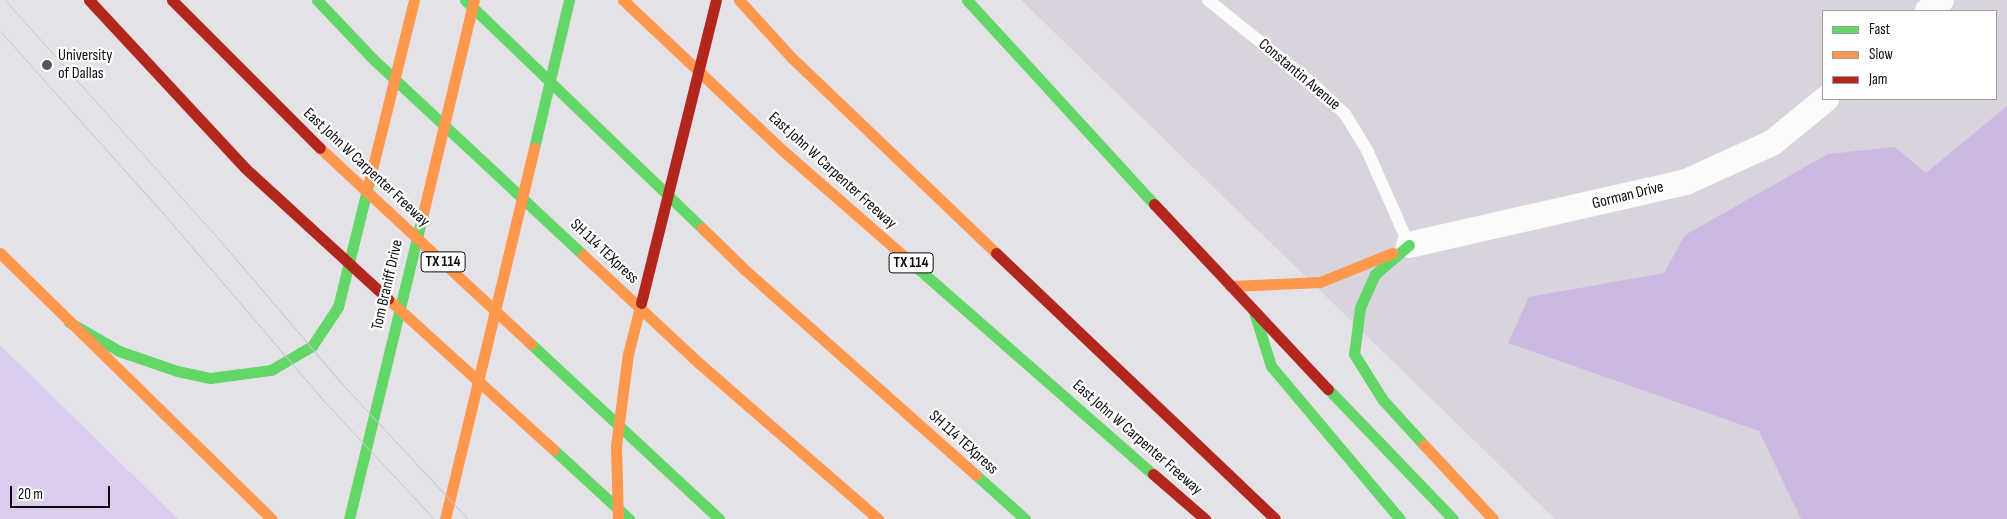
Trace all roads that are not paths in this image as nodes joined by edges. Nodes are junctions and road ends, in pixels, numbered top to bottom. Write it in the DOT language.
graph roads {
  1 [pos="89,0"];
  2 [pos="172,0"];
  3 [pos="317,0"];
  4 [pos="414,0"];
  5 [pos="465,0"];
  6 [pos="474,0"];
  7 [pos="569,0"];
  8 [pos="623,0"];
  9 [pos="716,0"];
  10 [pos="739,0"];
  11 [pos="967,0"];
  12 [pos="1208,0"];
  13 [pos="1941,0"];
  14 [pos="1929,10"];
  15 [pos="1825,100"];
  16 [pos="1409,246"];
  17 [pos="0,253"];
  18 [pos="1230,286"];
  19 [pos="1254,312"];
  20 [pos="69,322"];
  21 [pos="272,519"];
  22 [pos="349,519"];
  23 [pos="445,519"];
  24 [pos="618,519"];
  25 [pos="629,519"];
  26 [pos="719,519"];
  27 [pos="878,519"];
  28 [pos="1025,519"];
  29 [pos="1205,519"];
  30 [pos="1275,519"];
  31 [pos="1400,519"];
  32 [pos="1453,519"];
  33 [pos="1493,519"];
  1 -- 25 [label="main road"];
  2 -- 26 [label="main road, East John W Carpenter Freeway / TX 114"];
  3 -- 27 [label="main road, SH 114 TEXpress"];
  4 -- 20 [label="main road"];
  5 -- 28 [label="main road, SH 114 TEXpress"];
  6 -- 22 [label="main road, Tom Braniff Drive"];
  7 -- 23 [label="main road"];
  8 -- 29 [label="main road, East John W Carpenter Freeway / TX 114"];
  9 -- 24 [label="main road"];
  10 -- 30 [label="main road"];
  11 -- 18 [label="main road"];
  12 -- 16 [label="lane, Constantin Avenue"];
  13 -- 14 [label="street"];
  15 -- 16 [label="street, Gorman Drive"];
  16 -- 18 [label="main road"];
  16 -- 33 [label="main road"];
  17 -- 20 [label="main road"];
  18 -- 19 [label="main road"];
  19 -- 31 [label="main road"];
  19 -- 32 [label="main road"];
  20 -- 21 [label="main road"];
}
